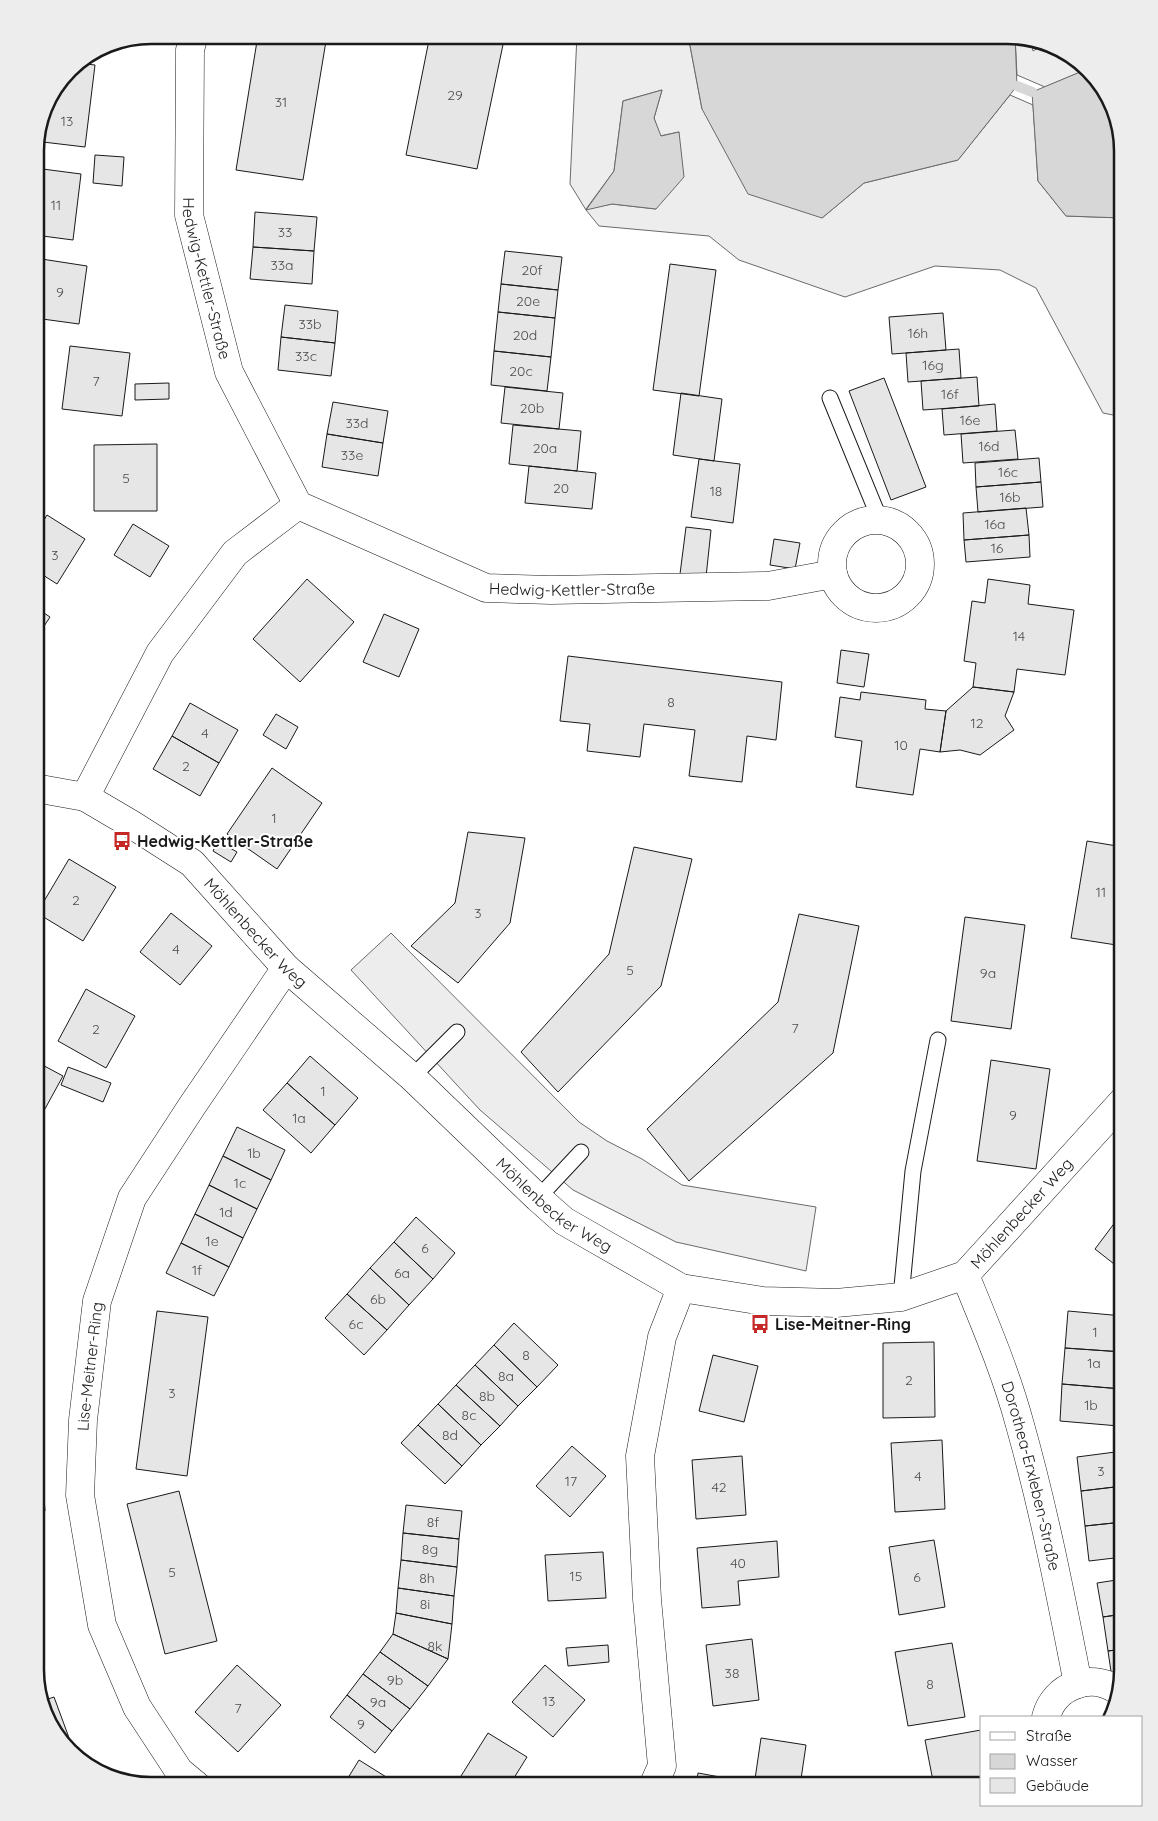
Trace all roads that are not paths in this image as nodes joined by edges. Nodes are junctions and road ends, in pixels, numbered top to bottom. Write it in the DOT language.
graph roads {
  1 [pos="192,44"];
  2 [pos="830,398"];
  3 [pos="298,505"];
  4 [pos="880,520"];
  5 [pos="832,574"];
  6 [pos="44,790"];
  7 [pos="86,797"];
  8 [pos="286,968"];
  9 [pos="457,1032"];
  10 [pos="938,1040"];
  11 [pos="412,1077"];
  12 [pos="1114,1111"];
  13 [pos="581,1152"];
  14 [pos="538,1198"];
  15 [pos="965,1275"];
  16 [pos="681,1288"];
  17 [pos="901,1296"];
  18 [pos="1078,1684"];
  19 [pos="1113,1687"];
  20 [pos="1046,1716"];
  21 [pos="187,1777"];
  22 [pos="657,1777"];
  1 -- 3 [label="street, Hedwig-Kettler-Straße"];
  2 -- 4 [label="lane"];
  3 -- 5 [label="street, Hedwig-Kettler-Straße"];
  3 -- 7 [label="street"];
  4 -- 5 [label="street"];
  4 -- 5 [label="street"];
  6 -- 7 [label="street, Möhlenbecker Weg"];
  7 -- 8 [label="street, Möhlenbecker Weg"];
  8 -- 11 [label="street, Möhlenbecker Weg"];
  8 -- 21 [label="street, Lise-Meitner-Ring"];
  9 -- 11 [label="lane"];
  10 -- 17 [label="lane"];
  11 -- 14 [label="street, Möhlenbecker Weg"];
  12 -- 15 [label="street, Möhlenbecker Weg"];
  13 -- 14 [label="lane"];
  14 -- 16 [label="street, Möhlenbecker Weg"];
  15 -- 17 [label="street, Möhlenbecker Weg"];
  15 -- 18 [label="street, Dorothea-Erxleben-Straße"];
  16 -- 17 [label="street, Möhlenbecker Weg"];
  16 -- 22 [label="street"];
  18 -- 19 [label="street"];
  18 -- 20 [label="street"];
}
